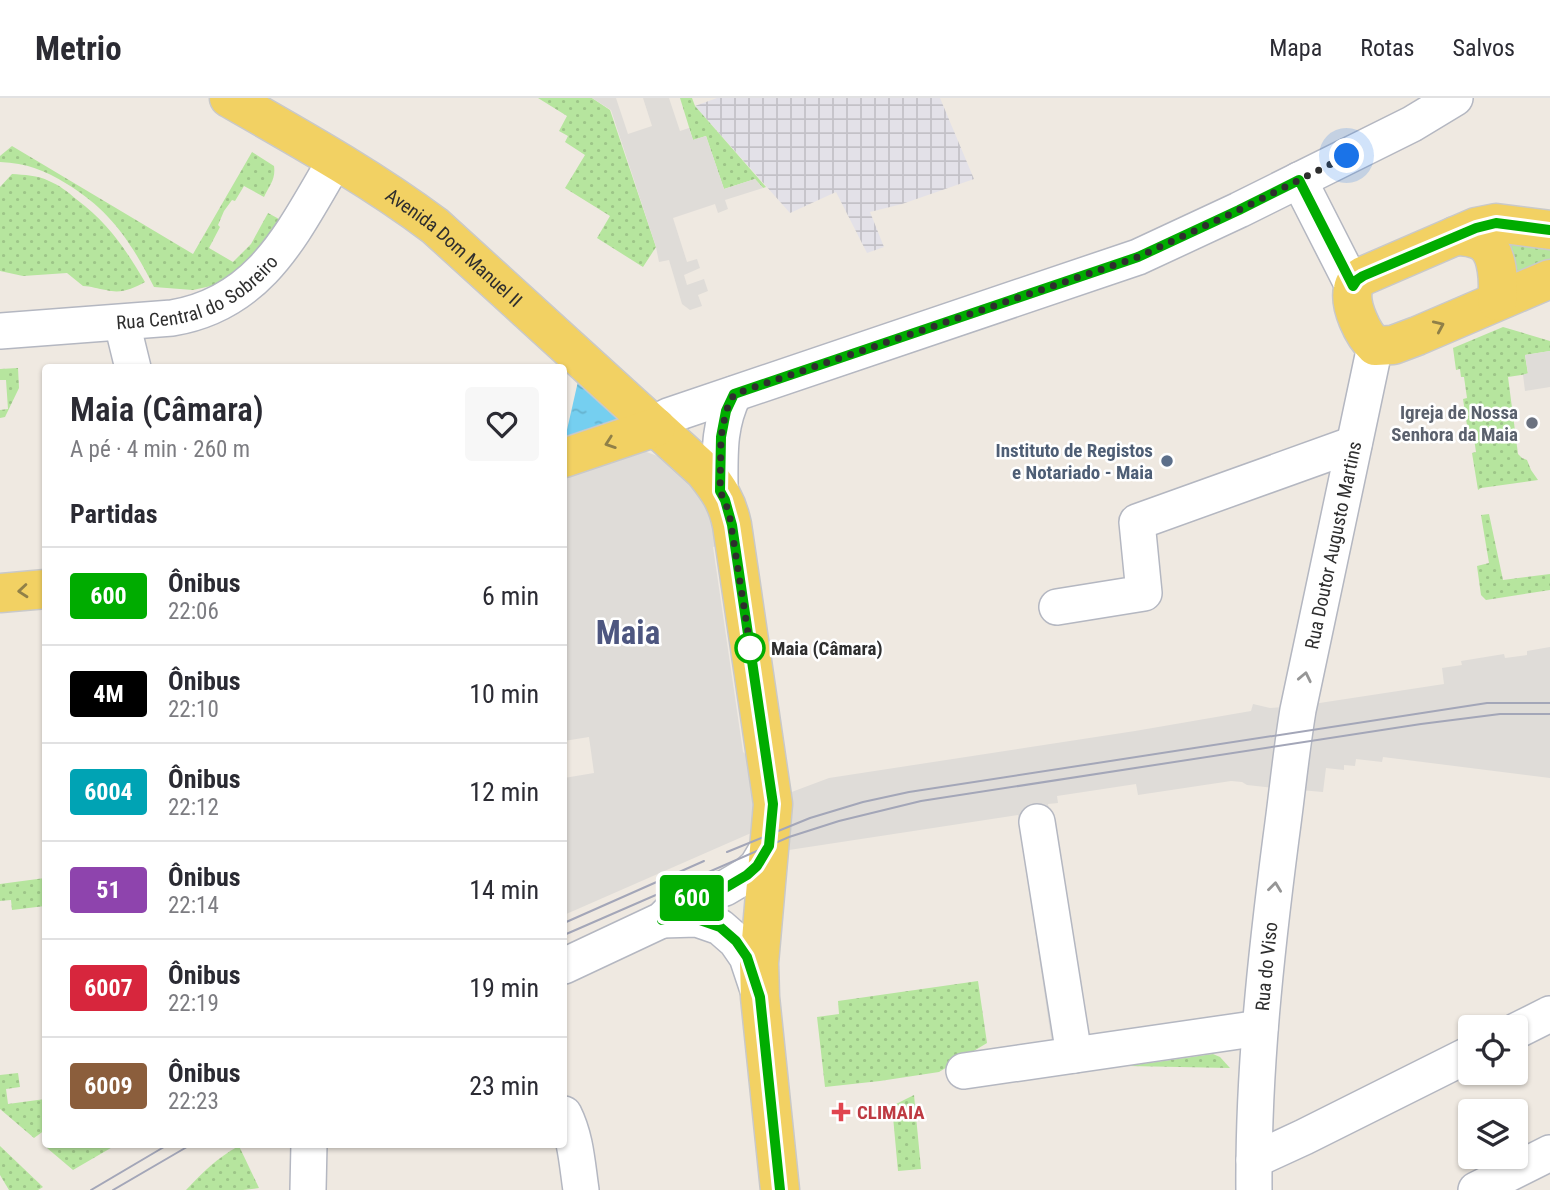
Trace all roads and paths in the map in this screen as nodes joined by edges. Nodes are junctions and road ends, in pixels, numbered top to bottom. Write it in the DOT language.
graph roads {
  1 [pos="229,98"];
  2 [pos="1455,98"];
  3 [pos="335,161"];
  4 [pos="1299,180"];
  5 [pos="1550,230"];
  6 [pos="1455,236"];
  7 [pos="1550,279"];
  8 [pos="1353,286"];
  9 [pos="1497,301"];
  10 [pos="122,323"];
  11 [pos="0,331"];
  12 [pos="1375,346"];
  13 [pos="562,359"];
  14 [pos="132,364"];
  15 [pos="734,394"];
  16 [pos="656,427"];
  17 [pos="1354,444"];
  18 [pos="567,457"];
  19 [pos="720,491"];
  20 [pos="42,589"];
  21 [pos="0,593"];
  22 [pos="1057,607"];
  23 [pos="1293,744"];
  24 [pos="1037,822"];
  25 [pos="769,846"];
  26 [pos="725,888"];
  27 [pos="764,910"];
  28 [pos="662,920"];
  29 [pos="708,923"];
  30 [pos="567,965"];
  31 [pos="760,997"];
  32 [pos="1550,1014"];
  33 [pos="1528,1025"];
  34 [pos="1259,1028"];
  35 [pos="1074,1055"];
  36 [pos="1458,1060"];
  37 [pos="964,1071"];
  38 [pos="567,1122"];
  39 [pos="309,1148"];
  40 [pos="1550,1153"];
  41 [pos="1254,1175"];
  42 [pos="308,1190"];
  43 [pos="581,1190"];
  44 [pos="780,1190"];
  45 [pos="1476,1190"];
  1 -- 3 [label="main road, Avenida Dom Manuel II"];
  2 -- 4 [label="street"];
  3 -- 10 [label="street, Rua Central do Sobreiro"];
  3 -- 13 [label="main road, Avenida Dom Manuel II"];
  4 -- 8 [label="street"];
  4 -- 15 [label="street"];
  5 -- 6 [label="main road"];
  6 -- 8 [label="main road"];
  6 -- 9 [label="main road"];
  7 -- 9 [label="main road"];
  8 -- 12 [label="main road"];
  12 -- 9 [label="main road, one-way"];
  10 -- 11 [label="street, Rua Central do Sobreiro"];
  10 -- 14 [label="street"];
  12 -- 17 [label="street, Rua Doutor Augusto Martins"];
  13 -- 16 [label="main road, Avenida Dom Manuel II"];
  15 -- 16 [label="street"];
  15 -- 19 [label="street"];
  16 -- 18 [label="main road, one-way"];
  16 -- 19 [label="main road, Avenida Dom Manuel II"];
  17 -- 22 [label="street"];
  23 -- 17 [label="street, Rua Doutor Augusto Martins, one-way"];
  19 -- 25 [label="main road"];
  20 -- 21 [label="main road, one-way"];
  34 -- 23 [label="street, Rua do Viso, one-way"];
  24 -- 35 [label="street"];
  25 -- 26 [label="street"];
  25 -- 27 [label="main road"];
  26 -- 27 [label="street"];
  26 -- 28 [label="street"];
  27 -- 29 [label="street"];
  27 -- 31 [label="main road"];
  28 -- 29 [label="street"];
  28 -- 30 [label="street"];
  29 -- 31 [label="street"];
  31 -- 44 [label="main road"];
  32 -- 33 [label="street"];
  34 -- 35 [label="street"];
  34 -- 41 [label="street, Rua do Viso"];
  35 -- 37 [label="street"];
  36 -- 41 [label="street"];
  38 -- 43 [label="street"];
  39 -- 42 [label="street"];
  40 -- 45 [label="street"];
}
